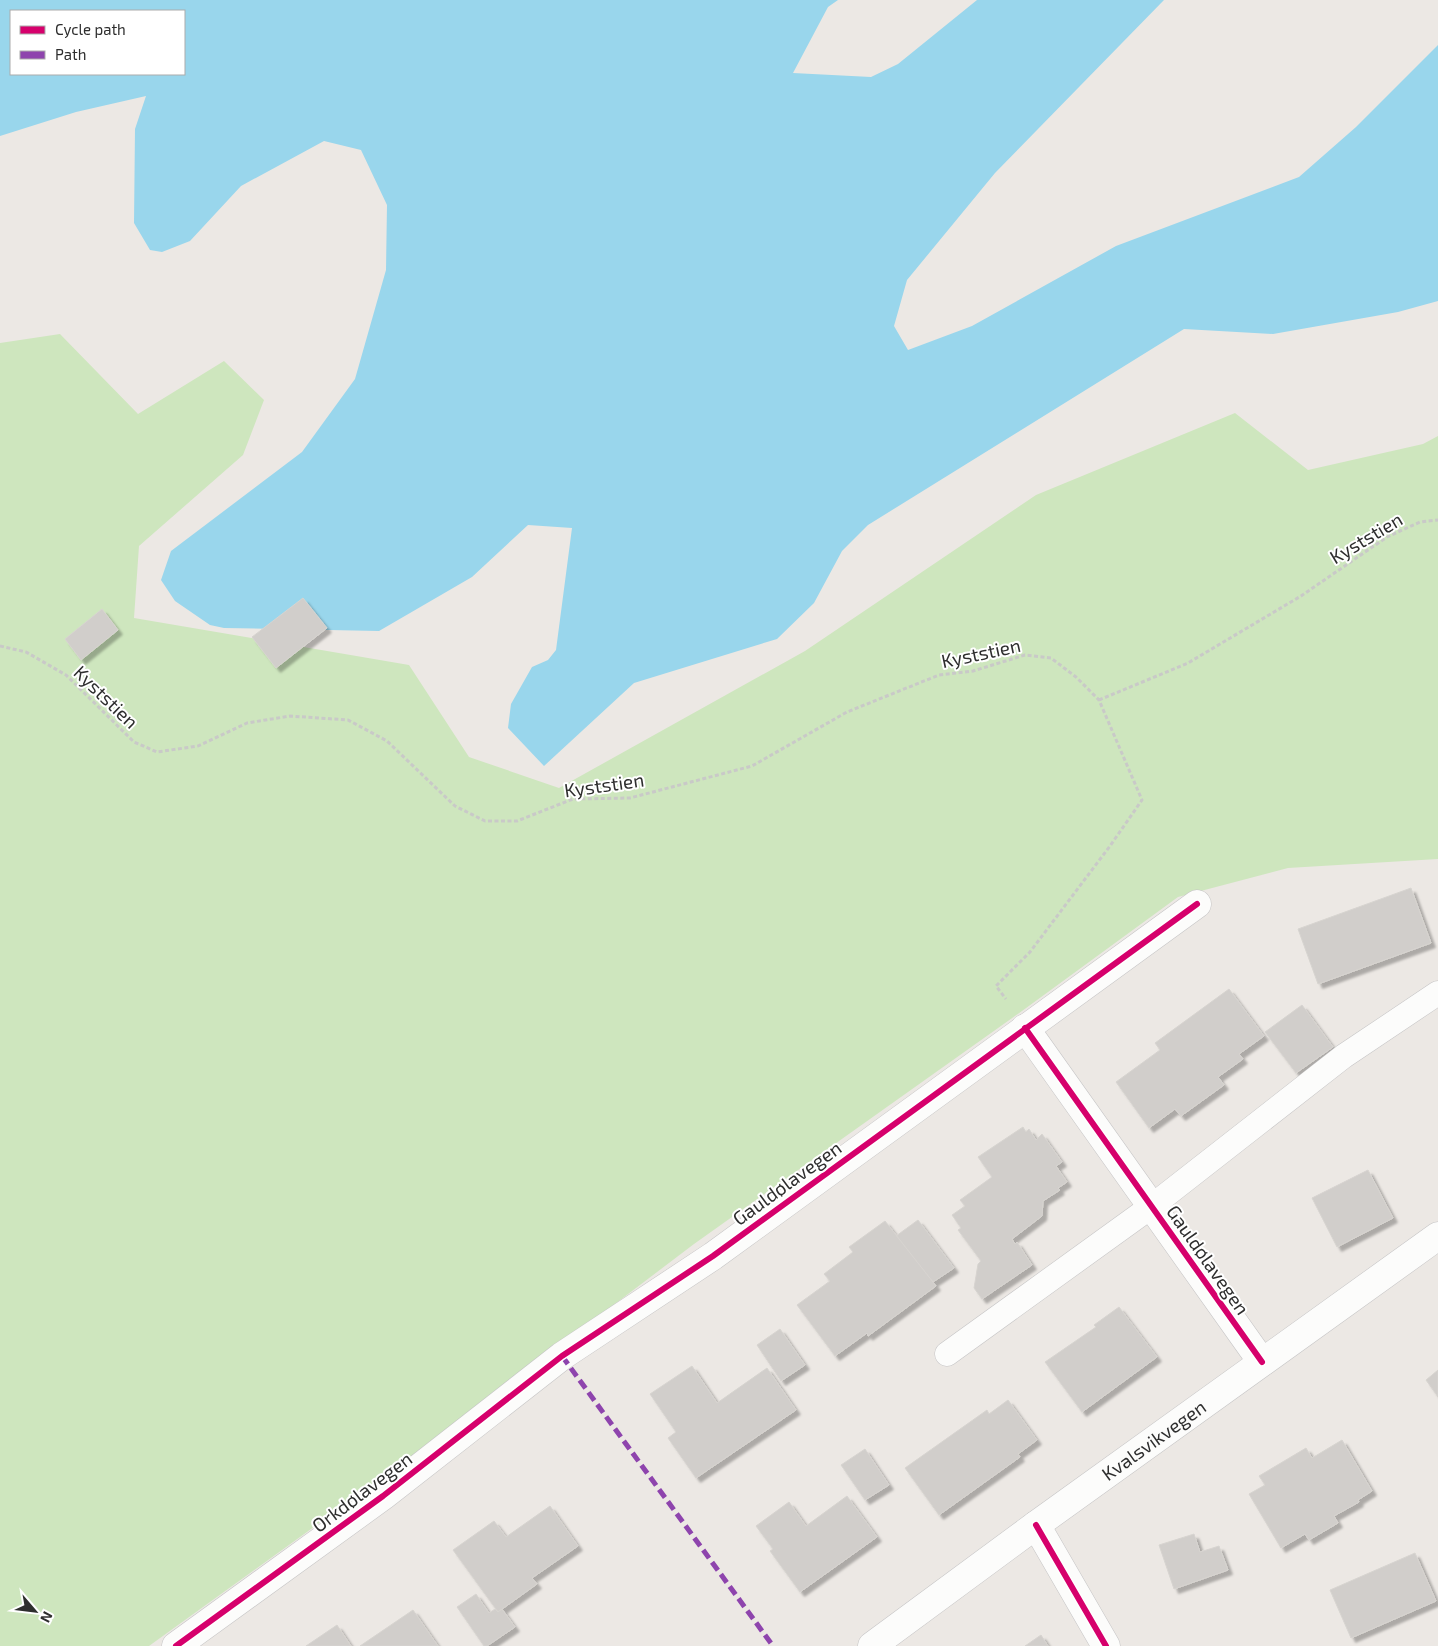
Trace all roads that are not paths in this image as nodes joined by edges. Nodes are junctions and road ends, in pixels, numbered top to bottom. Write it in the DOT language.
graph roads {
  1 [pos="1197,904"];
  2 [pos="1438,993"];
  3 [pos="1025,1028"];
  4 [pos="1152,1206"];
  5 [pos="1438,1236"];
  6 [pos="947,1354"];
  7 [pos="562,1356"];
  8 [pos="1262,1362"];
  9 [pos="1036,1525"];
  10 [pos="176,1646"];
  11 [pos="872,1646"];
  12 [pos="1106,1646"];
  1 -- 3 [label="street, Gauldølavegen"];
  2 -- 4 [label="lane, Gauldølavegen"];
  3 -- 4 [label="street, Gauldølavegen"];
  3 -- 7 [label="street, Gauldølavegen"];
  4 -- 6 [label="lane, Gauldølavegen"];
  4 -- 8 [label="street, Gauldølavegen"];
  5 -- 8 [label="street, Kvalsvikvegen"];
  7 -- 10 [label="street, Orkdølavegen"];
  8 -- 9 [label="street, Kvalsvikvegen"];
  9 -- 11 [label="street, Kvalsvikvegen"];
  9 -- 12 [label="street"];
}
